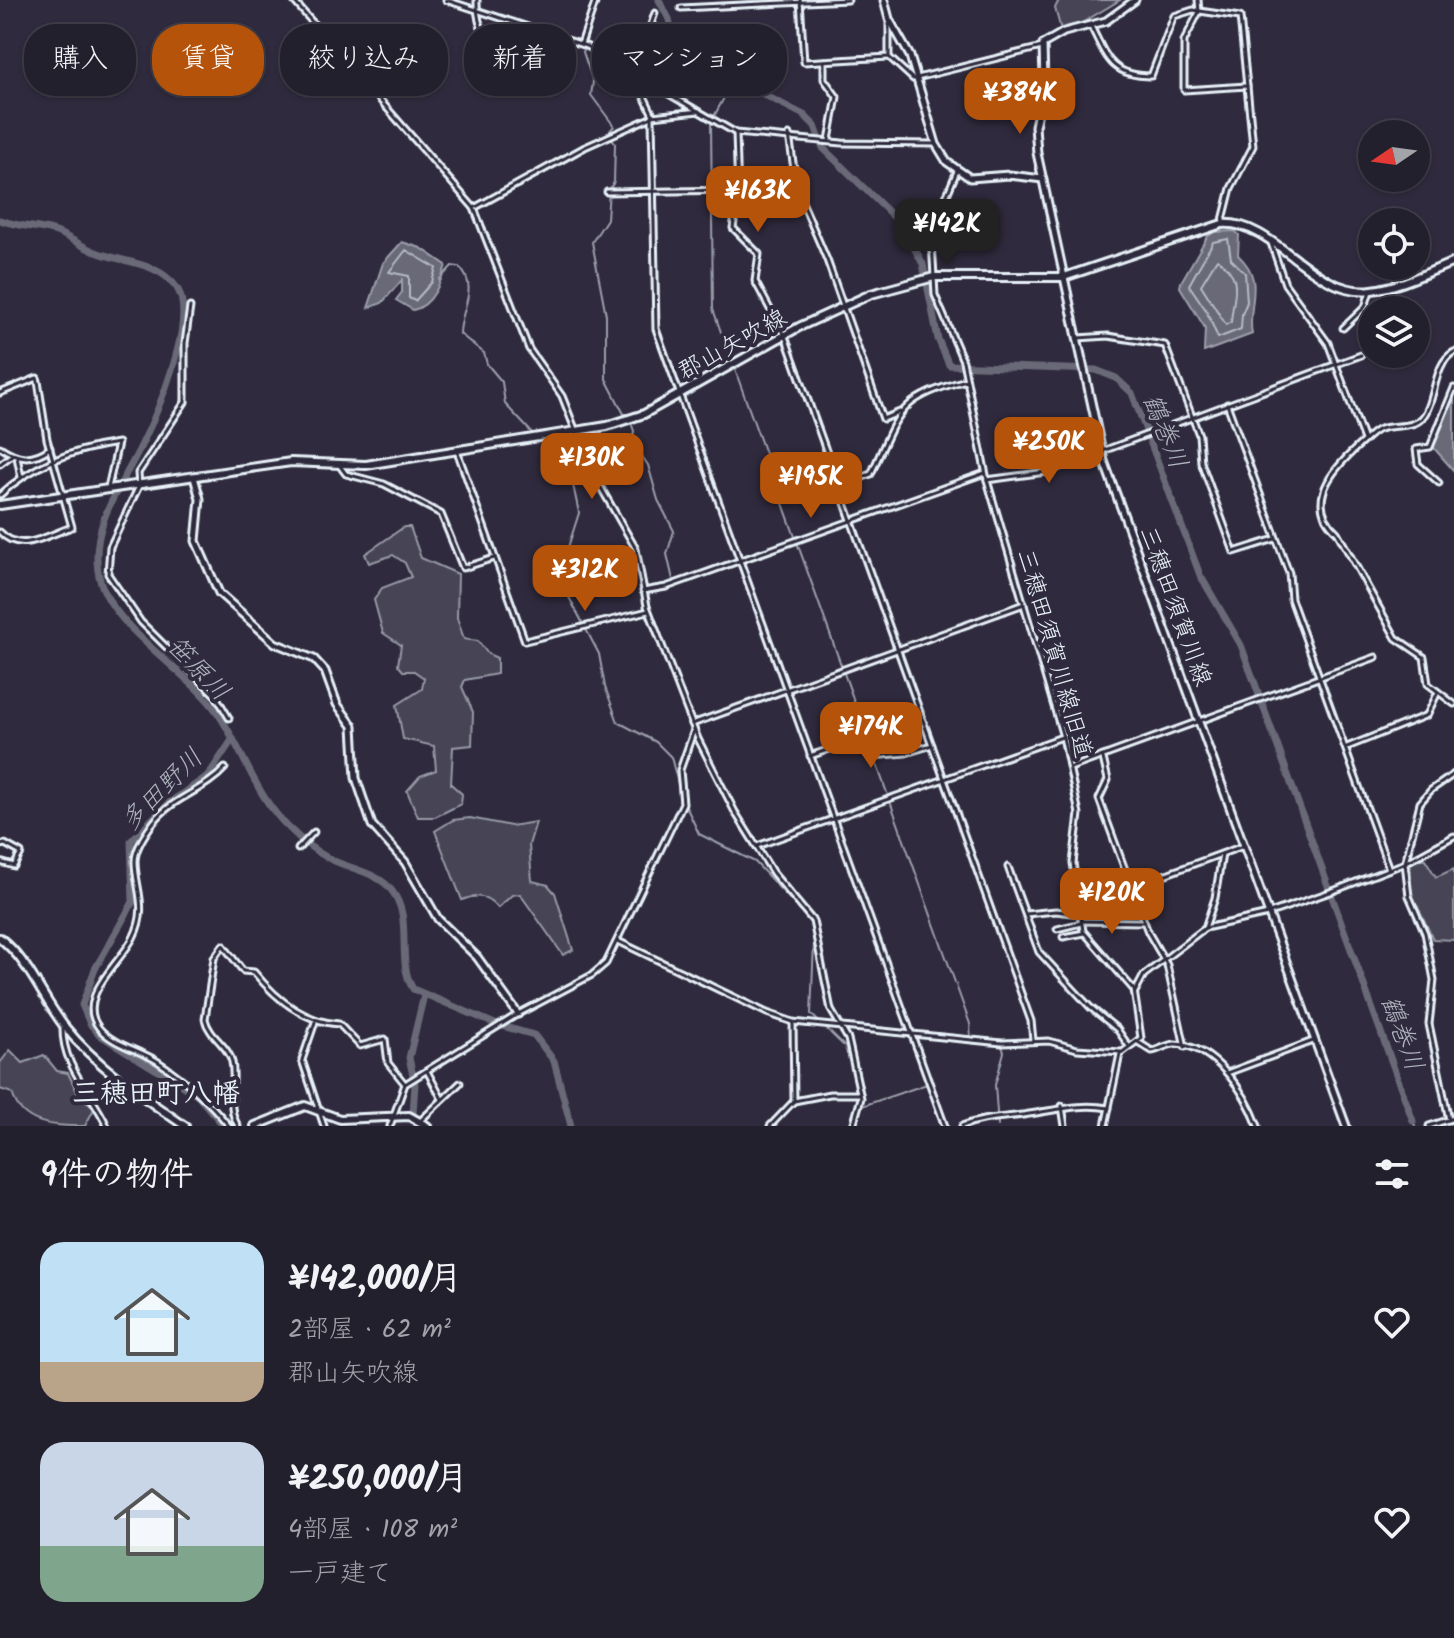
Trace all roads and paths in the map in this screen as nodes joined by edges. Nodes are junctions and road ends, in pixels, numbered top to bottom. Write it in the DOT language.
graph roads {
  1 [pos="293,0"];
  2 [pos="446,0"];
  3 [pos="477,0"];
  4 [pos="596,0"];
  5 [pos="848,0"];
  6 [pos="884,0"];
  7 [pos="1135,0"];
  8 [pos="1198,0"];
  9 [pos="800,1"];
  10 [pos="681,8"];
  11 [pos="477,10"];
  12 [pos="1200,10"];
  13 [pos="655,13"];
  14 [pos="889,19"];
  15 [pos="480,24"];
  16 [pos="652,24"];
  17 [pos="1091,26"];
  18 [pos="581,44"];
  19 [pos="1042,47"];
  20 [pos="592,51"];
  21 [pos="889,57"];
  22 [pos="824,61"];
  23 [pos="917,79"];
  24 [pos="1247,86"];
  25 [pos="643,96"];
  26 [pos="678,96"];
  27 [pos="699,111"];
  28 [pos="652,116"];
  29 [pos="736,133"];
  30 [pos="789,135"];
  31 [pos="829,140"];
  32 [pos="936,144"];
  33 [pos="957,171"];
  34 [pos="1043,179"];
  35 [pos="738,190"];
  36 [pos="654,191"];
  37 [pos="607,192"];
  38 [pos="474,208"];
  39 [pos="1222,224"];
  40 [pos="1271,243"];
  41 [pos="1454,262"];
  42 [pos="1064,277"];
  43 [pos="927,279"];
  44 [pos="1370,291"];
  45 [pos="844,305"];
  46 [pos="190,307"];
  47 [pos="1343,328"];
  48 [pos="784,336"];
  49 [pos="1076,338"];
  50 [pos="1454,352"];
  51 [pos="1358,356"];
  52 [pos="1336,364"];
  53 [pos="966,380"];
  54 [pos="1454,388"];
  55 [pos="0,393"];
  56 [pos="680,394"];
  57 [pos="1227,404"];
  58 [pos="900,412"];
  59 [pos="1191,417"];
  60 [pos="575,431"];
  61 [pos="1365,441"];
  62 [pos="0,447"];
  63 [pos="50,448"];
  64 [pos="1101,449"];
  65 [pos="457,451"];
  66 [pos="15,456"];
  67 [pos="55,460"];
  68 [pos="0,464"];
  69 [pos="340,466"];
  70 [pos="985,473"];
  71 [pos="21,477"];
  72 [pos="194,477"];
  73 [pos="987,480"];
  74 [pos="1439,483"];
  75 [pos="138,486"];
  76 [pos="839,486"];
  77 [pos="108,491"];
  78 [pos="0,495"];
  79 [pos="65,497"];
  80 [pos="0,505"];
  81 [pos="852,520"];
  82 [pos="0,532"];
  83 [pos="1275,539"];
  84 [pos="494,558"];
  85 [pos="740,560"];
  86 [pos="643,591"];
  87 [pos="1024,604"];
  88 [pos="649,610"];
  89 [pos="898,650"];
  90 [pos="1376,657"];
  91 [pos="1320,677"];
  92 [pos="787,690"];
  93 [pos="1438,692"];
  94 [pos="1454,704"];
  95 [pos="229,718"];
  96 [pos="1199,721"];
  97 [pos="692,724"];
  98 [pos="694,730"];
  99 [pos="1063,737"];
  100 [pos="932,745"];
  101 [pos="1346,748"];
  102 [pos="810,756"];
  103 [pos="1102,757"];
  104 [pos="225,768"];
  105 [pos="1070,768"];
  106 [pos="1454,774"];
  107 [pos="944,779"];
  108 [pos="833,819"];
  109 [pos="314,832"];
  110 [pos="1454,836"];
  111 [pos="0,845"];
  112 [pos="757,846"];
  113 [pos="1243,846"];
  114 [pos="298,849"];
  115 [pos="1222,854"];
  116 [pos="0,862"];
  117 [pos="1405,863"];
  118 [pos="1008,867"];
  119 [pos="1389,869"];
  120 [pos="1131,887"];
  121 [pos="1026,914"];
  122 [pos="1080,914"];
  123 [pos="1267,914"];
  124 [pos="1081,922"];
  125 [pos="1144,922"];
  126 [pos="1205,928"];
  127 [pos="1057,929"];
  128 [pos="1084,933"];
  129 [pos="1063,937"];
  130 [pos="0,938"];
  131 [pos="618,941"];
  132 [pos="1164,960"];
  133 [pos="1135,992"];
  134 [pos="518,1014"];
  135 [pos="315,1022"];
  136 [pos="793,1022"];
  137 [pos="63,1025"];
  138 [pos="838,1026"];
  139 [pos="911,1034"];
  140 [pos="1033,1040"];
  141 [pos="1315,1041"];
  142 [pos="1138,1042"];
  143 [pos="1129,1046"];
  144 [pos="1185,1047"];
  145 [pos="1121,1052"];
  146 [pos="427,1071"];
  147 [pos="1227,1073"];
  148 [pos="407,1083"];
  149 [pos="460,1083"];
  150 [pos="860,1094"];
  151 [pos="442,1099"];
  152 [pos="794,1101"];
  153 [pos="1062,1106"];
  154 [pos="1109,1108"];
  155 [pos="319,1110"];
  156 [pos="393,1117"];
  157 [pos="1451,1119"];
  158 [pos="422,1122"];
  159 [pos="107,1126"];
  160 [pos="185,1126"];
  161 [pos="229,1126"];
  162 [pos="238,1126"];
  163 [pos="255,1126"];
  164 [pos="324,1126"];
  165 [pos="390,1126"];
  166 [pos="770,1126"];
  167 [pos="853,1126"];
  168 [pos="945,1126"];
  169 [pos="962,1126"];
  170 [pos="1065,1126"];
  171 [pos="1105,1126"];
  172 [pos="1258,1126"];
  173 [pos="1346,1126"];
  174 [pos="1430,1126"];
  1 -- 38 [label="street"];
  2 -- 11 [label="street"];
  3 -- 11 [label="street"];
  4 -- 18 [label="street"];
  5 -- 9 [label="street"];
  6 -- 14 [label="main road"];
  7 -- 17 [label="main road"];
  8 -- 12 [label="street"];
  9 -- 10 [label="street"];
  9 -- 22 [label="street"];
  11 -- 15 [label="street"];
  11 -- 18 [label="street"];
  12 -- 17 [label="street"];
  12 -- 24 [label="street"];
  12 -- 24 [label="street"];
  13 -- 16 [label="street"];
  14 -- 21 [label="street"];
  14 -- 23 [label="main road"];
  17 -- 19 [label="main road"];
  18 -- 20 [label="street"];
  19 -- 23 [label="street"];
  19 -- 34 [label="main road, 三穂田須賀川線"];
  21 -- 22 [label="street"];
  21 -- 23 [label="street"];
  22 -- 31 [label="street"];
  23 -- 32 [label="main road"];
  24 -- 39 [label="street"];
  25 -- 28 [label="street"];
  26 -- 27 [label="street"];
  27 -- 28 [label="street"];
  27 -- 29 [label="street"];
  28 -- 36 [label="street"];
  28 -- 38 [label="street"];
  29 -- 30 [label="street"];
  29 -- 35 [label="street"];
  30 -- 31 [label="street"];
  30 -- 45 [label="street"];
  31 -- 32 [label="street"];
  32 -- 33 [label="main road"];
  33 -- 34 [label="main road"];
  33 -- 43 [label="street, 三穂田須賀川線旧道"];
  34 -- 42 [label="main road, 三穂田須賀川線"];
  35 -- 36 [label="street"];
  35 -- 48 [label="street"];
  36 -- 37 [label="street"];
  36 -- 56 [label="street"];
  38 -- 60 [label="street"];
  39 -- 40 [label="main road"];
  39 -- 42 [label="main road, 郡山矢吹線"];
  40 -- 44 [label="main road"];
  40 -- 52 [label="street"];
  41 -- 44 [label="main road"];
  42 -- 43 [label="main road, 郡山矢吹線"];
  42 -- 49 [label="main road, 三穂田須賀川線"];
  43 -- 45 [label="main road, 郡山矢吹線"];
  43 -- 53 [label="street, 三穂田須賀川線旧道"];
  44 -- 47 [label="street"];
  45 -- 48 [label="main road, 郡山矢吹線"];
  45 -- 58 [label="street"];
  46 -- 75 [label="street"];
  48 -- 56 [label="main road, 郡山矢吹線"];
  48 -- 76 [label="street"];
  49 -- 59 [label="street"];
  49 -- 64 [label="main road, 三穂田須賀川線"];
  50 -- 61 [label="street"];
  51 -- 52 [label="street"];
  52 -- 57 [label="street"];
  52 -- 61 [label="street"];
  53 -- 58 [label="street"];
  53 -- 70 [label="street, 三穂田須賀川線旧道"];
  54 -- 74 [label="street"];
  55 -- 63 [label="street"];
  56 -- 60 [label="main road, 郡山矢吹線"];
  56 -- 85 [label="street"];
  57 -- 59 [label="street"];
  57 -- 83 [label="street"];
  58 -- 76 [label="street"];
  59 -- 64 [label="street"];
  59 -- 83 [label="street"];
  60 -- 65 [label="main road, 郡山矢吹線"];
  60 -- 86 [label="street"];
  61 -- 93 [label="street"];
  62 -- 66 [label="street"];
  63 -- 66 [label="street"];
  63 -- 67 [label="street"];
  64 -- 73 [label="street"];
  64 -- 96 [label="main road, 三穂田須賀川線"];
  65 -- 69 [label="main road, 郡山矢吹線"];
  65 -- 84 [label="street"];
  66 -- 68 [label="street"];
  66 -- 71 [label="street"];
  67 -- 71 [label="street"];
  67 -- 77 [label="street"];
  67 -- 79 [label="street"];
  69 -- 72 [label="main road, 郡山矢吹線"];
  69 -- 84 [label="street"];
  70 -- 73 [label="street, 三穂田須賀川線旧道"];
  70 -- 81 [label="street"];
  71 -- 78 [label="street"];
  72 -- 75 [label="main road, 郡山矢吹線"];
  72 -- 134 [label="main road"];
  73 -- 87 [label="street, 三穂田須賀川線旧道"];
  75 -- 77 [label="main road, 郡山矢吹線"];
  75 -- 95 [label="street"];
  76 -- 81 [label="street"];
  77 -- 79 [label="main road, 郡山矢吹線"];
  79 -- 80 [label="main road, 郡山矢吹線"];
  79 -- 82 [label="street"];
  81 -- 85 [label="street"];
  81 -- 89 [label="street"];
  83 -- 91 [label="street"];
  84 -- 88 [label="street"];
  85 -- 86 [label="street"];
  85 -- 92 [label="street"];
  86 -- 88 [label="street"];
  87 -- 89 [label="street"];
  87 -- 99 [label="street, 三穂田須賀川線旧道"];
  88 -- 97 [label="street"];
  89 -- 92 [label="street"];
  89 -- 100 [label="street"];
  90 -- 91 [label="street"];
  91 -- 96 [label="street"];
  91 -- 101 [label="street"];
  92 -- 97 [label="street"];
  92 -- 102 [label="street"];
  93 -- 94 [label="street"];
  93 -- 101 [label="street"];
  96 -- 103 [label="street"];
  96 -- 113 [label="main road, 三穂田須賀川線"];
  97 -- 98 [label="street"];
  98 -- 112 [label="street"];
  98 -- 131 [label="street"];
  99 -- 105 [label="street, 三穂田須賀川線旧道"];
  99 -- 107 [label="street"];
  100 -- 102 [label="street"];
  100 -- 107 [label="street"];
  101 -- 119 [label="street"];
  102 -- 108 [label="street"];
  103 -- 105 [label="street"];
  103 -- 120 [label="street"];
  104 -- 161 [label="street"];
  105 -- 122 [label="street, 三穂田須賀川線旧道"];
  106 -- 117 [label="street"];
  107 -- 108 [label="street"];
  107 -- 140 [label="street"];
  108 -- 112 [label="street"];
  108 -- 139 [label="street"];
  109 -- 114 [label="street"];
  110 -- 117 [label="street"];
  111 -- 116 [label="street"];
  112 -- 138 [label="street"];
  113 -- 115 [label="street"];
  113 -- 123 [label="main road, 三穂田須賀川線"];
  115 -- 120 [label="street"];
  115 -- 126 [label="street"];
  117 -- 119 [label="street"];
  117 -- 157 [label="street"];
  118 -- 121 [label="street"];
  119 -- 123 [label="street"];
  120 -- 125 [label="street"];
  121 -- 122 [label="street"];
  121 -- 143 [label="street"];
  122 -- 124 [label="street, 三穂田須賀川線旧道"];
  123 -- 126 [label="street"];
  123 -- 141 [label="main road, 三穂田須賀川線"];
  124 -- 125 [label="street"];
  124 -- 127 [label="street"];
  124 -- 128 [label="street, 三穂田須賀川線旧道"];
  125 -- 132 [label="street"];
  126 -- 132 [label="street"];
  128 -- 129 [label="street"];
  128 -- 133 [label="street, 三穂田須賀川線旧道"];
  130 -- 137 [label="main road"];
  131 -- 134 [label="street"];
  131 -- 136 [label="street"];
  132 -- 133 [label="street"];
  132 -- 144 [label="street"];
  133 -- 142 [label="street"];
  134 -- 146 [label="street"];
  135 -- 148 [label="street"];
  135 -- 155 [label="street"];
  135 -- 162 [label="street"];
  136 -- 138 [label="street"];
  136 -- 152 [label="street"];
  137 -- 159 [label="street"];
  137 -- 160 [label="main road"];
  138 -- 139 [label="street"];
  138 -- 150 [label="street"];
  139 -- 140 [label="street"];
  139 -- 168 [label="street"];
  140 -- 145 [label="street"];
  141 -- 147 [label="street"];
  141 -- 173 [label="main road, 三穂田須賀川線"];
  142 -- 143 [label="street"];
  142 -- 144 [label="street"];
  143 -- 145 [label="street"];
  144 -- 147 [label="street"];
  145 -- 154 [label="street"];
  146 -- 148 [label="street"];
  146 -- 151 [label="street"];
  147 -- 172 [label="street"];
  148 -- 156 [label="street"];
  149 -- 151 [label="street"];
  150 -- 152 [label="street"];
  150 -- 167 [label="street"];
  151 -- 158 [label="street"];
  152 -- 166 [label="street"];
  153 -- 154 [label="street"];
  153 -- 169 [label="street"];
  153 -- 170 [label="street"];
  154 -- 171 [label="street"];
  155 -- 156 [label="main road"];
  155 -- 163 [label="main road"];
  155 -- 164 [label="street"];
  156 -- 158 [label="main road"];
  156 -- 165 [label="street"];
  157 -- 174 [label="street"];
}
